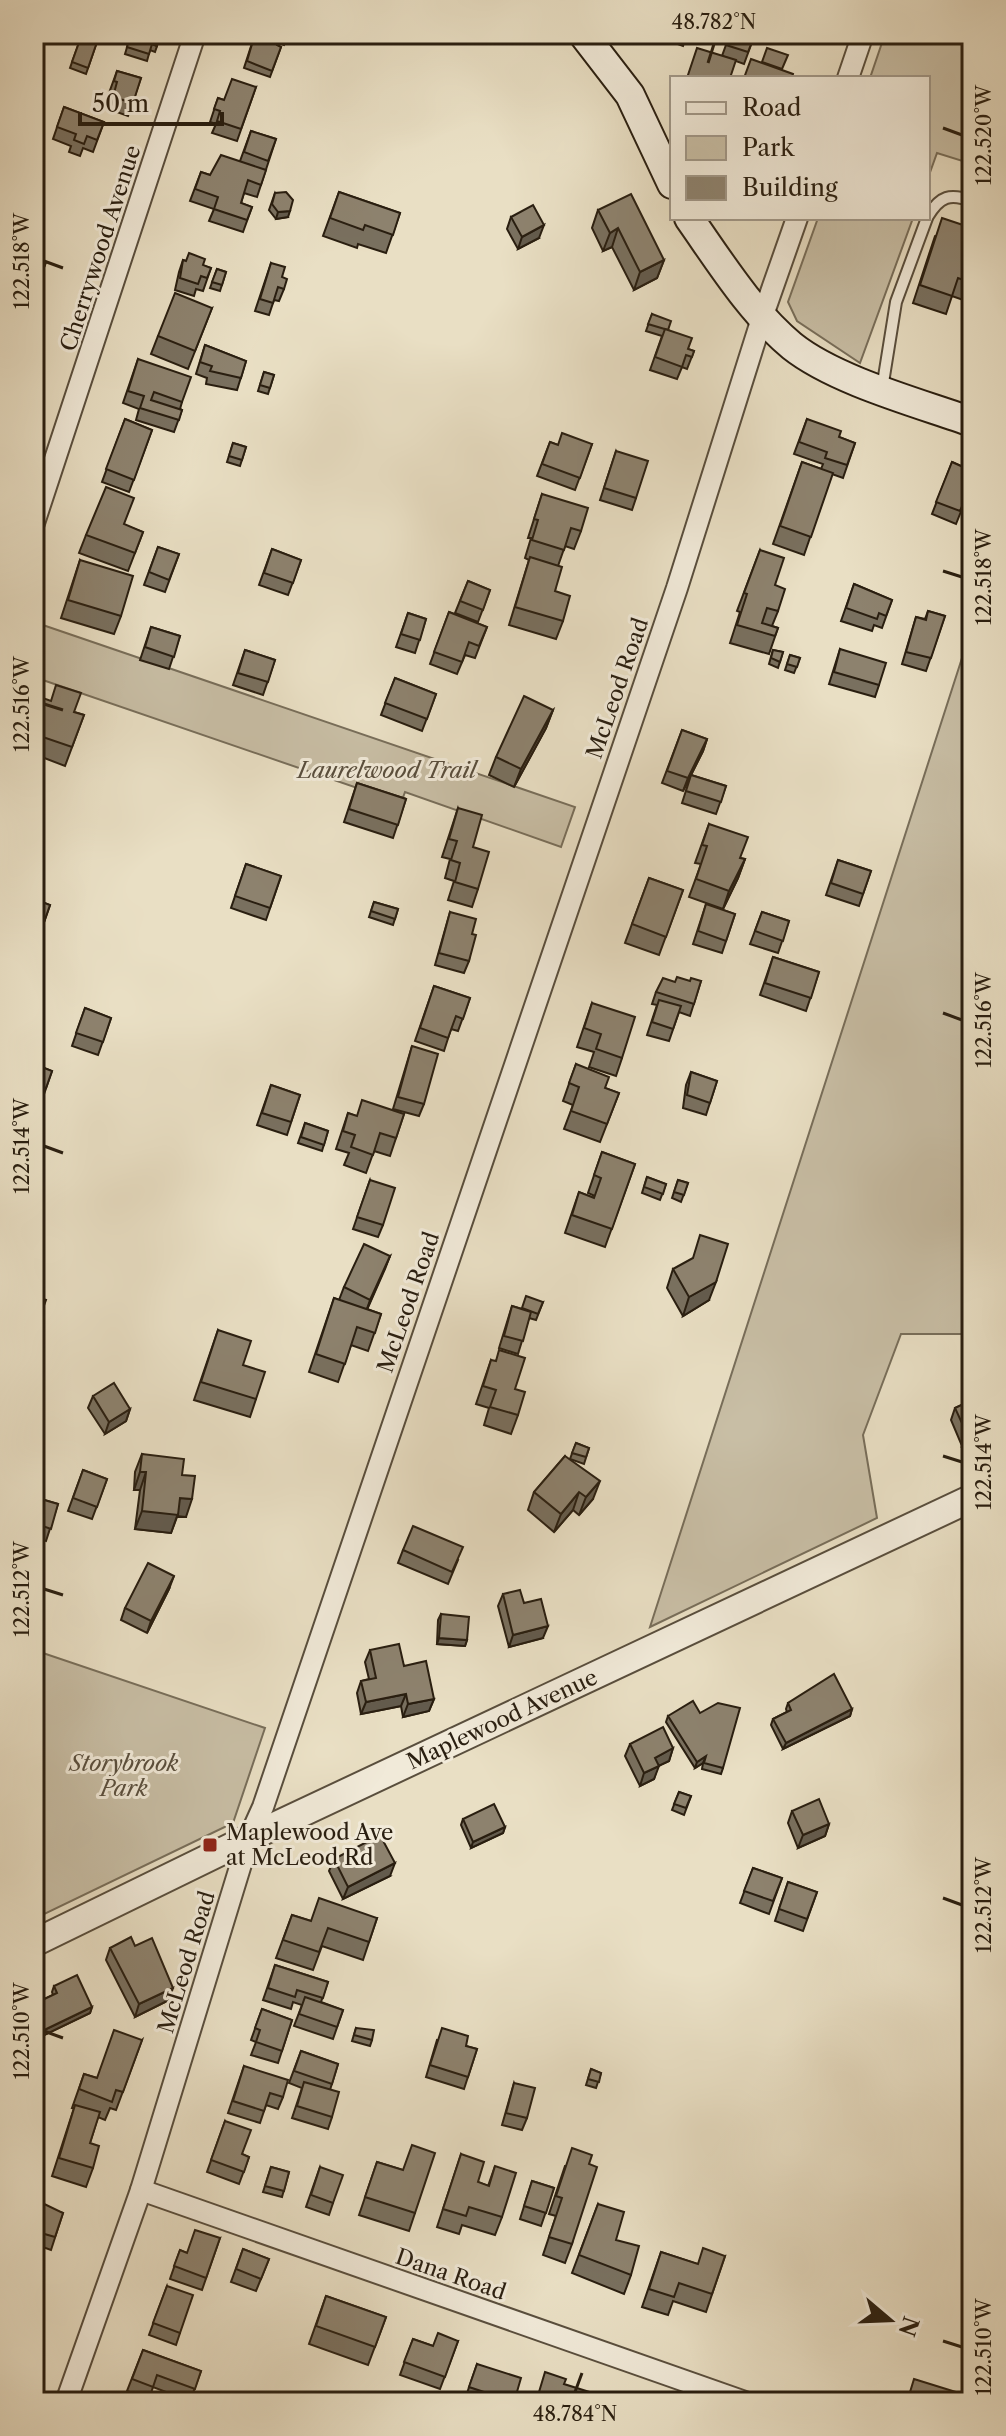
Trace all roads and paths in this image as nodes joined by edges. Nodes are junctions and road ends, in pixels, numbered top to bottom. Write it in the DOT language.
graph roads {
  1 [pos="195,34"];
  2 [pos="583,34"];
  3 [pos="863,34"];
  4 [pos="849,76"];
  5 [pos="670,180"];
  6 [pos="972,201"];
  7 [pos="930,214"];
  8 [pos="690,220"];
  9 [pos="796,220"];
  10 [pos="927,220"];
  11 [pos="763,315"];
  12 [pos="882,391"];
  13 [pos="972,422"];
  14 [pos="34,523"];
  15 [pos="972,1498"];
  16 [pos="249,1838"];
  17 [pos="34,1943"];
  18 [pos="141,2190"];
  19 [pos="66,2402"];
  20 [pos="745,2402"];
  1 -- 14 [label="street, Cherrywood Avenue"];
  2 -- 5 [label="main road"];
  3 -- 4 [label="street"];
  6 -- 7 [label="lane"];
  8 -- 11 [label="main road"];
  9 -- 11 [label="street, McLeod Road"];
  10 -- 12 [label="lane"];
  11 -- 12 [label="main road"];
  11 -- 16 [label="street, McLeod Road"];
  12 -- 13 [label="main road"];
  15 -- 16 [label="street, Maplewood Avenue"];
  16 -- 17 [label="street, Maplewood Avenue"];
  16 -- 18 [label="street, McLeod Road"];
  18 -- 19 [label="street, McLeod Road"];
  18 -- 20 [label="street, Dana Road"];
}
